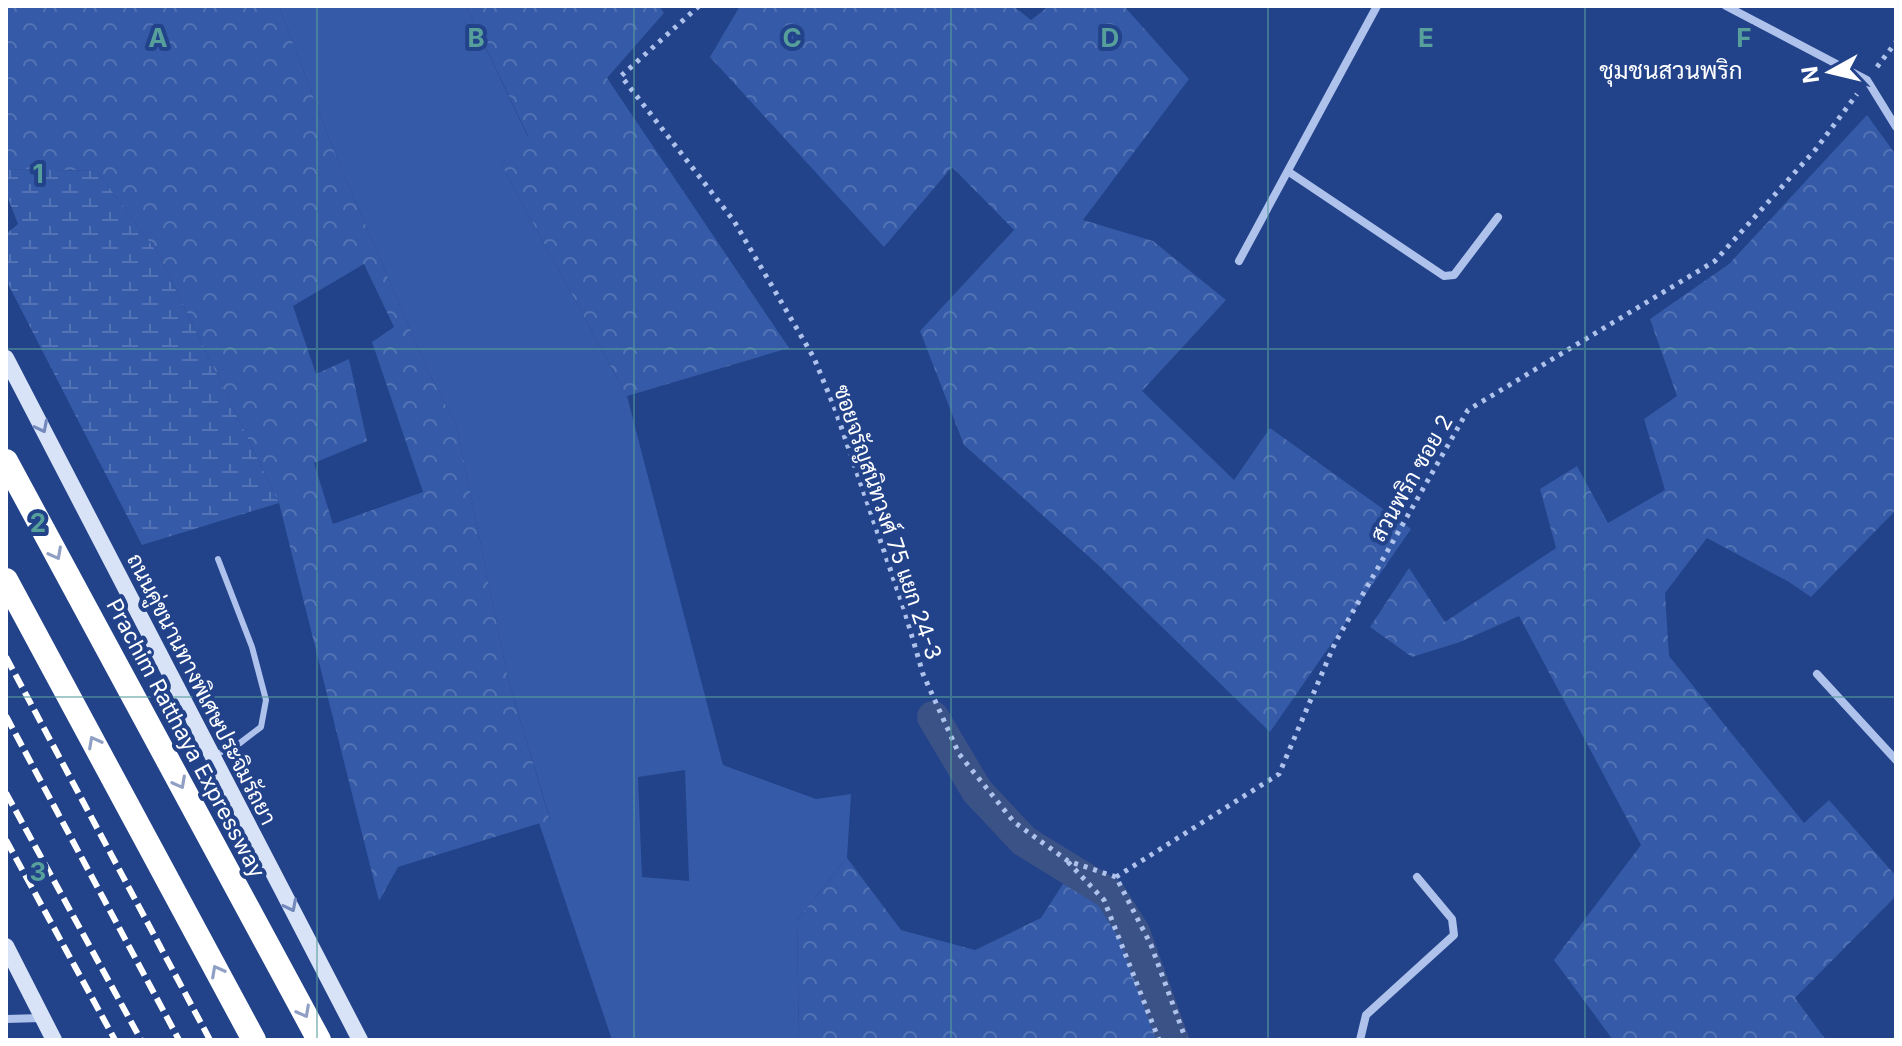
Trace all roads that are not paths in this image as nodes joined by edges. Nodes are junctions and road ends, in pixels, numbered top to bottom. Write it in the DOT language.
graph roads {
  1 [pos="1377,6"];
  2 [pos="1726,6"];
  3 [pos="1896,127"];
  4 [pos="1289,172"];
  5 [pos="1498,217"];
  6 [pos="1239,261"];
  7 [pos="6,358"];
  8 [pos="6,461"];
  9 [pos="218,559"];
  10 [pos="6,580"];
  11 [pos="1817,674"];
  12 [pos="213,756"];
  13 [pos="1896,760"];
  14 [pos="1417,877"];
  15 [pos="6,946"];
  16 [pos="11,966"];
  17 [pos="42,1018"];
  18 [pos="6,1019"];
  19 [pos="54,1040"];
  20 [pos="254,1040"];
  21 [pos="319,1040"];
  22 [pos="360,1040"];
  23 [pos="1360,1040"];
  1 -- 4 [label="street"];
  2 -- 3 [label="street"];
  4 -- 5 [label="street"];
  4 -- 6 [label="street"];
  7 -- 12 [label="main road, ถนนคู่ขนานทางพิเศษประจิมรัถยา, one-way"];
  8 -- 21 [label="highway, Prachim Ratthaya Expressway, one-way"];
  9 -- 12 [label="lane"];
  20 -- 10 [label="highway, one-way"];
  11 -- 13 [label="street"];
  12 -- 22 [label="main road, ถนนคู่ขนานทางพิเศษประจิมรัถยา, one-way"];
  14 -- 23 [label="street"];
  15 -- 16 [label="main road"];
  16 -- 17 [label="main road"];
  17 -- 18 [label="street"];
  17 -- 19 [label="main road"];
}
